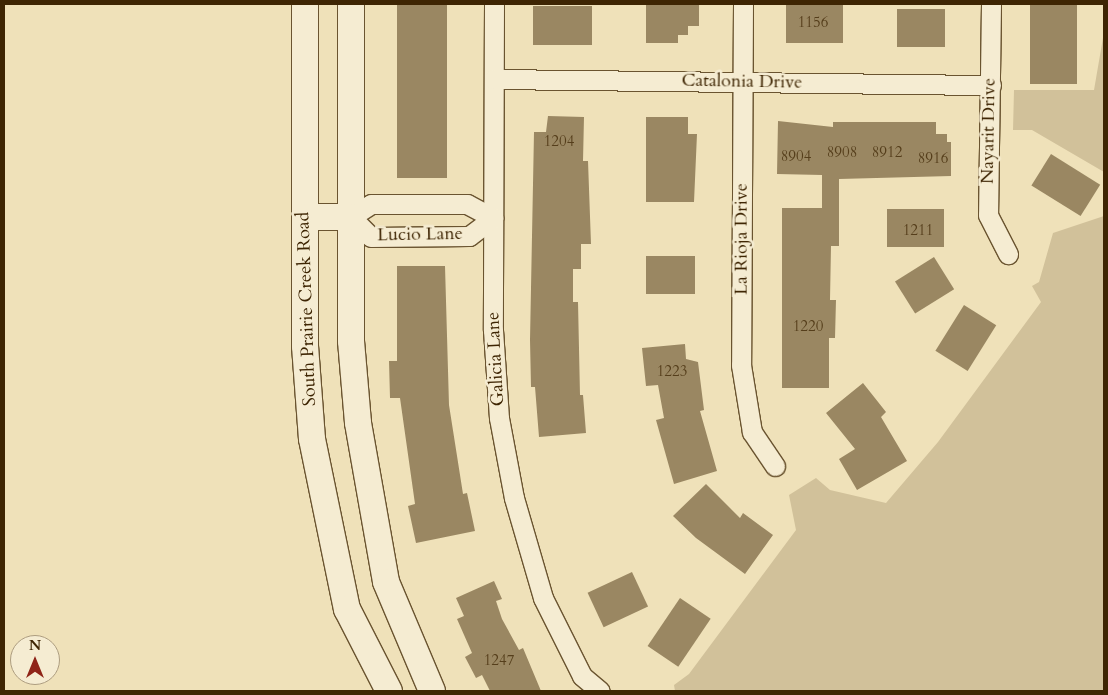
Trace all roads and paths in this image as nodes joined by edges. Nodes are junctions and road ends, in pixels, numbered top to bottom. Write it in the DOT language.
graph roads {
  1 [pos="305,4"];
  2 [pos="351,4"];
  3 [pos="494,4"];
  4 [pos="743,4"];
  5 [pos="991,4"];
  6 [pos="494,79"];
  7 [pos="742,82"];
  8 [pos="990,85"];
  9 [pos="304,217"];
  10 [pos="351,217"];
  11 [pos="493,218"];
  12 [pos="1008,254"];
  13 [pos="775,466"];
  14 [pos="388,691"];
  15 [pos="432,691"];
  16 [pos="600,691"];
  1 -- 9 [label="main road, South Prairie Creek Road"];
  2 -- 10 [label="main road"];
  3 -- 6 [label="street, Galicia Lane"];
  4 -- 7 [label="street, La Rioja Drive"];
  5 -- 8 [label="street, Nayarit Drive"];
  6 -- 7 [label="street, Catalonia Drive"];
  6 -- 11 [label="street, Galicia Lane"];
  7 -- 8 [label="street, Catalonia Drive"];
  7 -- 13 [label="street, La Rioja Drive"];
  8 -- 12 [label="street, Nayarit Drive"];
  9 -- 10 [label="main road"];
  9 -- 14 [label="main road, South Prairie Creek Road"];
  10 -- 11 [label="street, Lucio Lane"];
  10 -- 11 [label="street, Lucio Lane"];
  10 -- 15 [label="main road"];
  11 -- 16 [label="street, Galicia Lane"];
}
